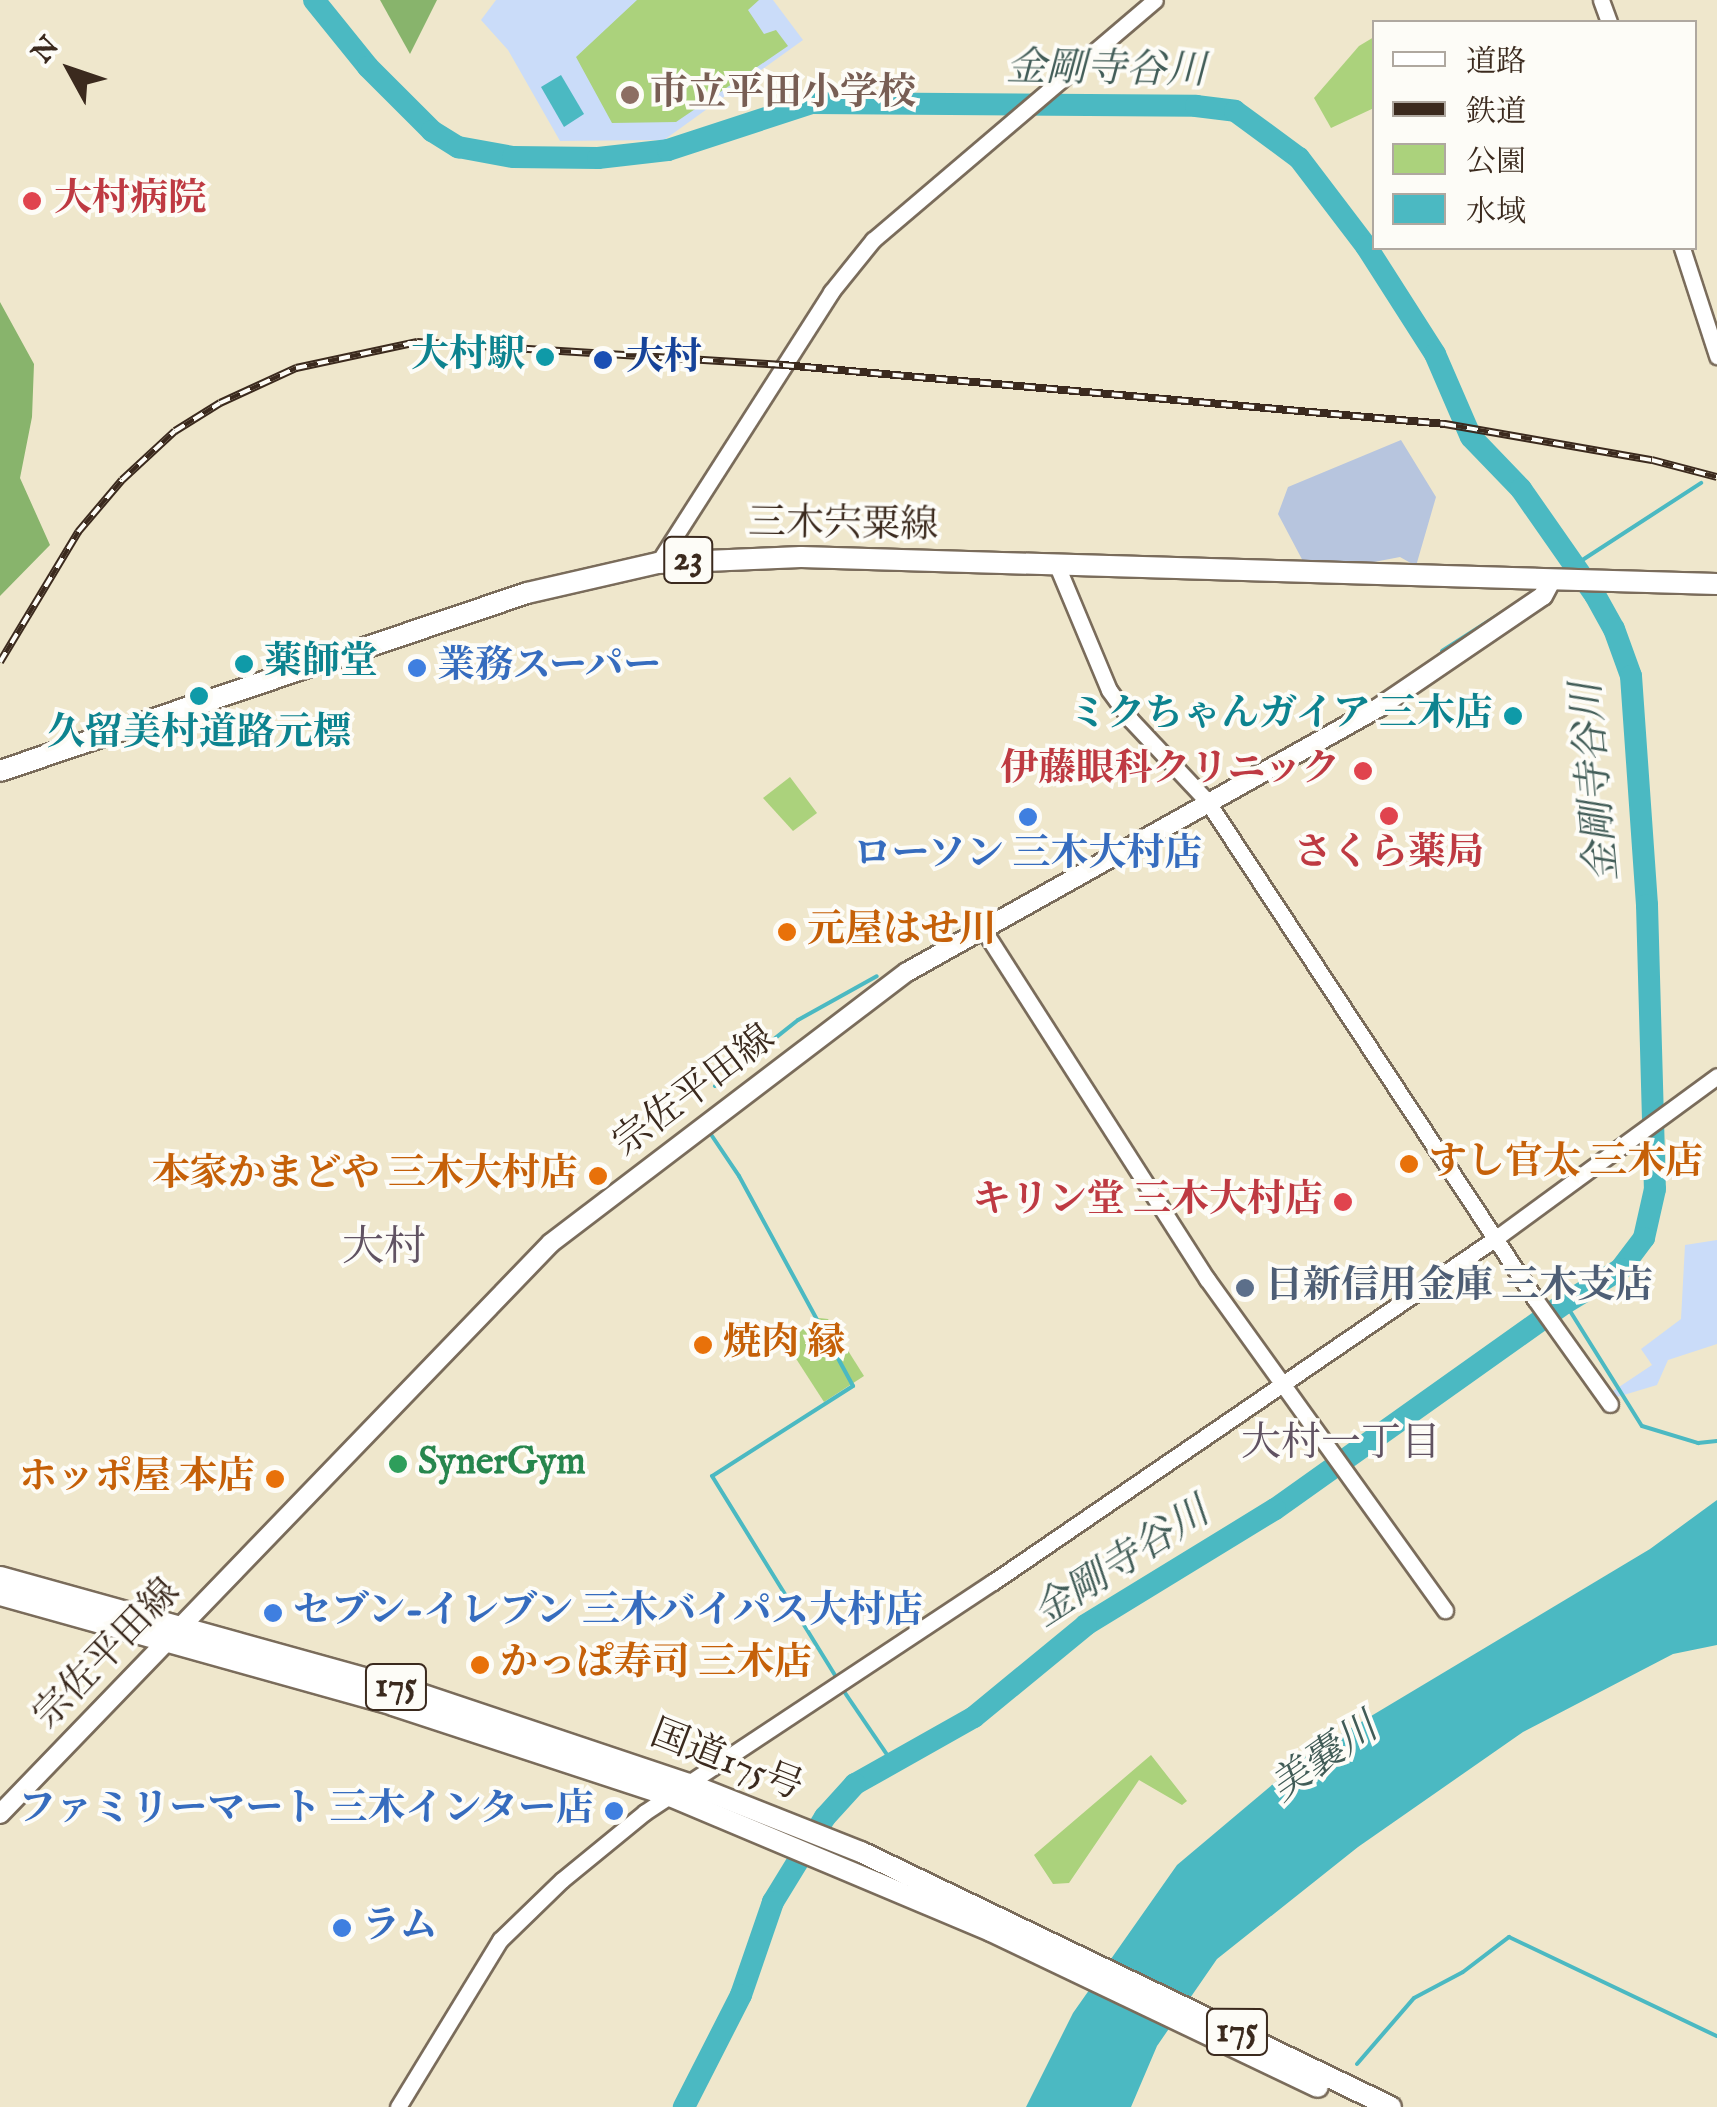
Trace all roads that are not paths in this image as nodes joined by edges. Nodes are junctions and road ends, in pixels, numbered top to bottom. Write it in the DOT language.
graph roads {
  1 [pos="1156,0"];
  2 [pos="1683,250"];
  3 [pos="1717,356"];
  4 [pos="658,562"];
  5 [pos="1058,568"];
  6 [pos="1555,581"];
  7 [pos="1717,584"];
  8 [pos="0,771"];
  9 [pos="1207,801"];
  10 [pos="984,929"];
  11 [pos="1717,1076"];
  12 [pos="1496,1238"];
  13 [pos="1282,1384"];
  14 [pos="1610,1404"];
  15 [pos="0,1578"];
  16 [pos="0,1595"];
  17 [pos="1445,1610"];
  18 [pos="175,1634"];
  19 [pos="689,1784"];
  20 [pos="670,1796"];
  21 [pos="0,1814"];
  22 [pos="780,1829"];
  23 [pos="1079,1964"];
  24 [pos="398,2107"];
  25 [pos="1360,2107"];
  26 [pos="1390,2107"];
  1 -- 4 [label="street"];
  2 -- 3 [label="street"];
  4 -- 5 [label="main road, 三木宍粟線 / 23"];
  4 -- 8 [label="main road, 三木宍粟線 / 23"];
  5 -- 6 [label="main road, 三木宍粟線 / 23"];
  5 -- 9 [label="street"];
  6 -- 7 [label="main road, 三木宍粟線 / 23"];
  6 -- 9 [label="main road, 宗佐平田線"];
  9 -- 10 [label="main road, 宗佐平田線"];
  9 -- 12 [label="street"];
  10 -- 13 [label="street"];
  10 -- 18 [label="main road, 宗佐平田線"];
  11 -- 12 [label="street"];
  12 -- 13 [label="street"];
  12 -- 14 [label="street"];
  13 -- 17 [label="street"];
  13 -- 19 [label="street"];
  15 -- 18 [label="main road, 国道175号 / 175"];
  16 -- 18 [label="main road, 国道175号 / 175"];
  18 -- 19 [label="main road, 国道175号 / 175"];
  18 -- 20 [label="main road, 国道175号 / 175"];
  18 -- 21 [label="main road, 宗佐平田線"];
  19 -- 20 [label="street"];
  19 -- 22 [label="main road, 国道175号 / 175"];
  20 -- 22 [label="main road, 国道175号 / 175"];
  20 -- 24 [label="street"];
  22 -- 23 [label="main road, 国道175号 / 175"];
  23 -- 25 [label="main road, 国道175号 / 175"];
  23 -- 26 [label="main road, 国道175号 / 175"];
}
